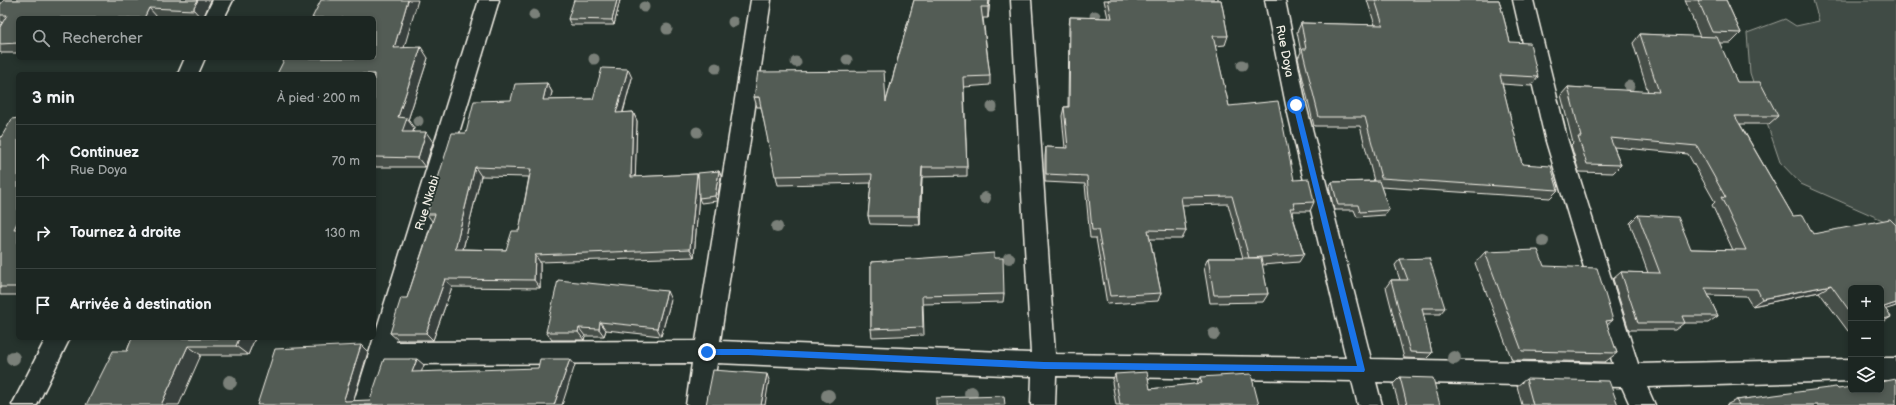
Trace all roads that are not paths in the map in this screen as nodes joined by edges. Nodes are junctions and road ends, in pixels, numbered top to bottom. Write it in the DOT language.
graph roads {
  1 [pos="223,0"];
  2 [pos="489,0"];
  3 [pos="761,0"];
  4 [pos="1021,0"];
  5 [pos="1275,0"];
  6 [pos="1523,0"];
  7 [pos="215,16"];
  8 [pos="194,60"];
  9 [pos="189,72"];
  10 [pos="57,340"];
  11 [pos="707,352"];
  12 [pos="381,353"];
  13 [pos="1044,365"];
  14 [pos="1884,369"];
  15 [pos="1896,369"];
  16 [pos="1361,370"];
  17 [pos="1848,370"];
  18 [pos="1629,376"];
  19 [pos="24,405"];
  20 [pos="365,405"];
  21 [pos="698,405"];
  22 [pos="1043,405"];
  23 [pos="1370,405"];
  24 [pos="1643,405"];
  1 -- 7 [label="street"];
  2 -- 12 [label="street, Rue Nkabi"];
  3 -- 11 [label="street"];
  4 -- 13 [label="street"];
  5 -- 16 [label="street, Rue Doya"];
  6 -- 18 [label="street"];
  8 -- 9 [label="street"];
  10 -- 19 [label="street"];
  11 -- 12 [label="street"];
  11 -- 13 [label="street"];
  11 -- 21 [label="street"];
  12 -- 20 [label="street, Rue Nkabi"];
  13 -- 16 [label="street"];
  13 -- 22 [label="street"];
  14 -- 15 [label="street"];
  16 -- 18 [label="street"];
  16 -- 23 [label="street, Rue Doya"];
  17 -- 18 [label="street"];
  18 -- 24 [label="street"];
}
